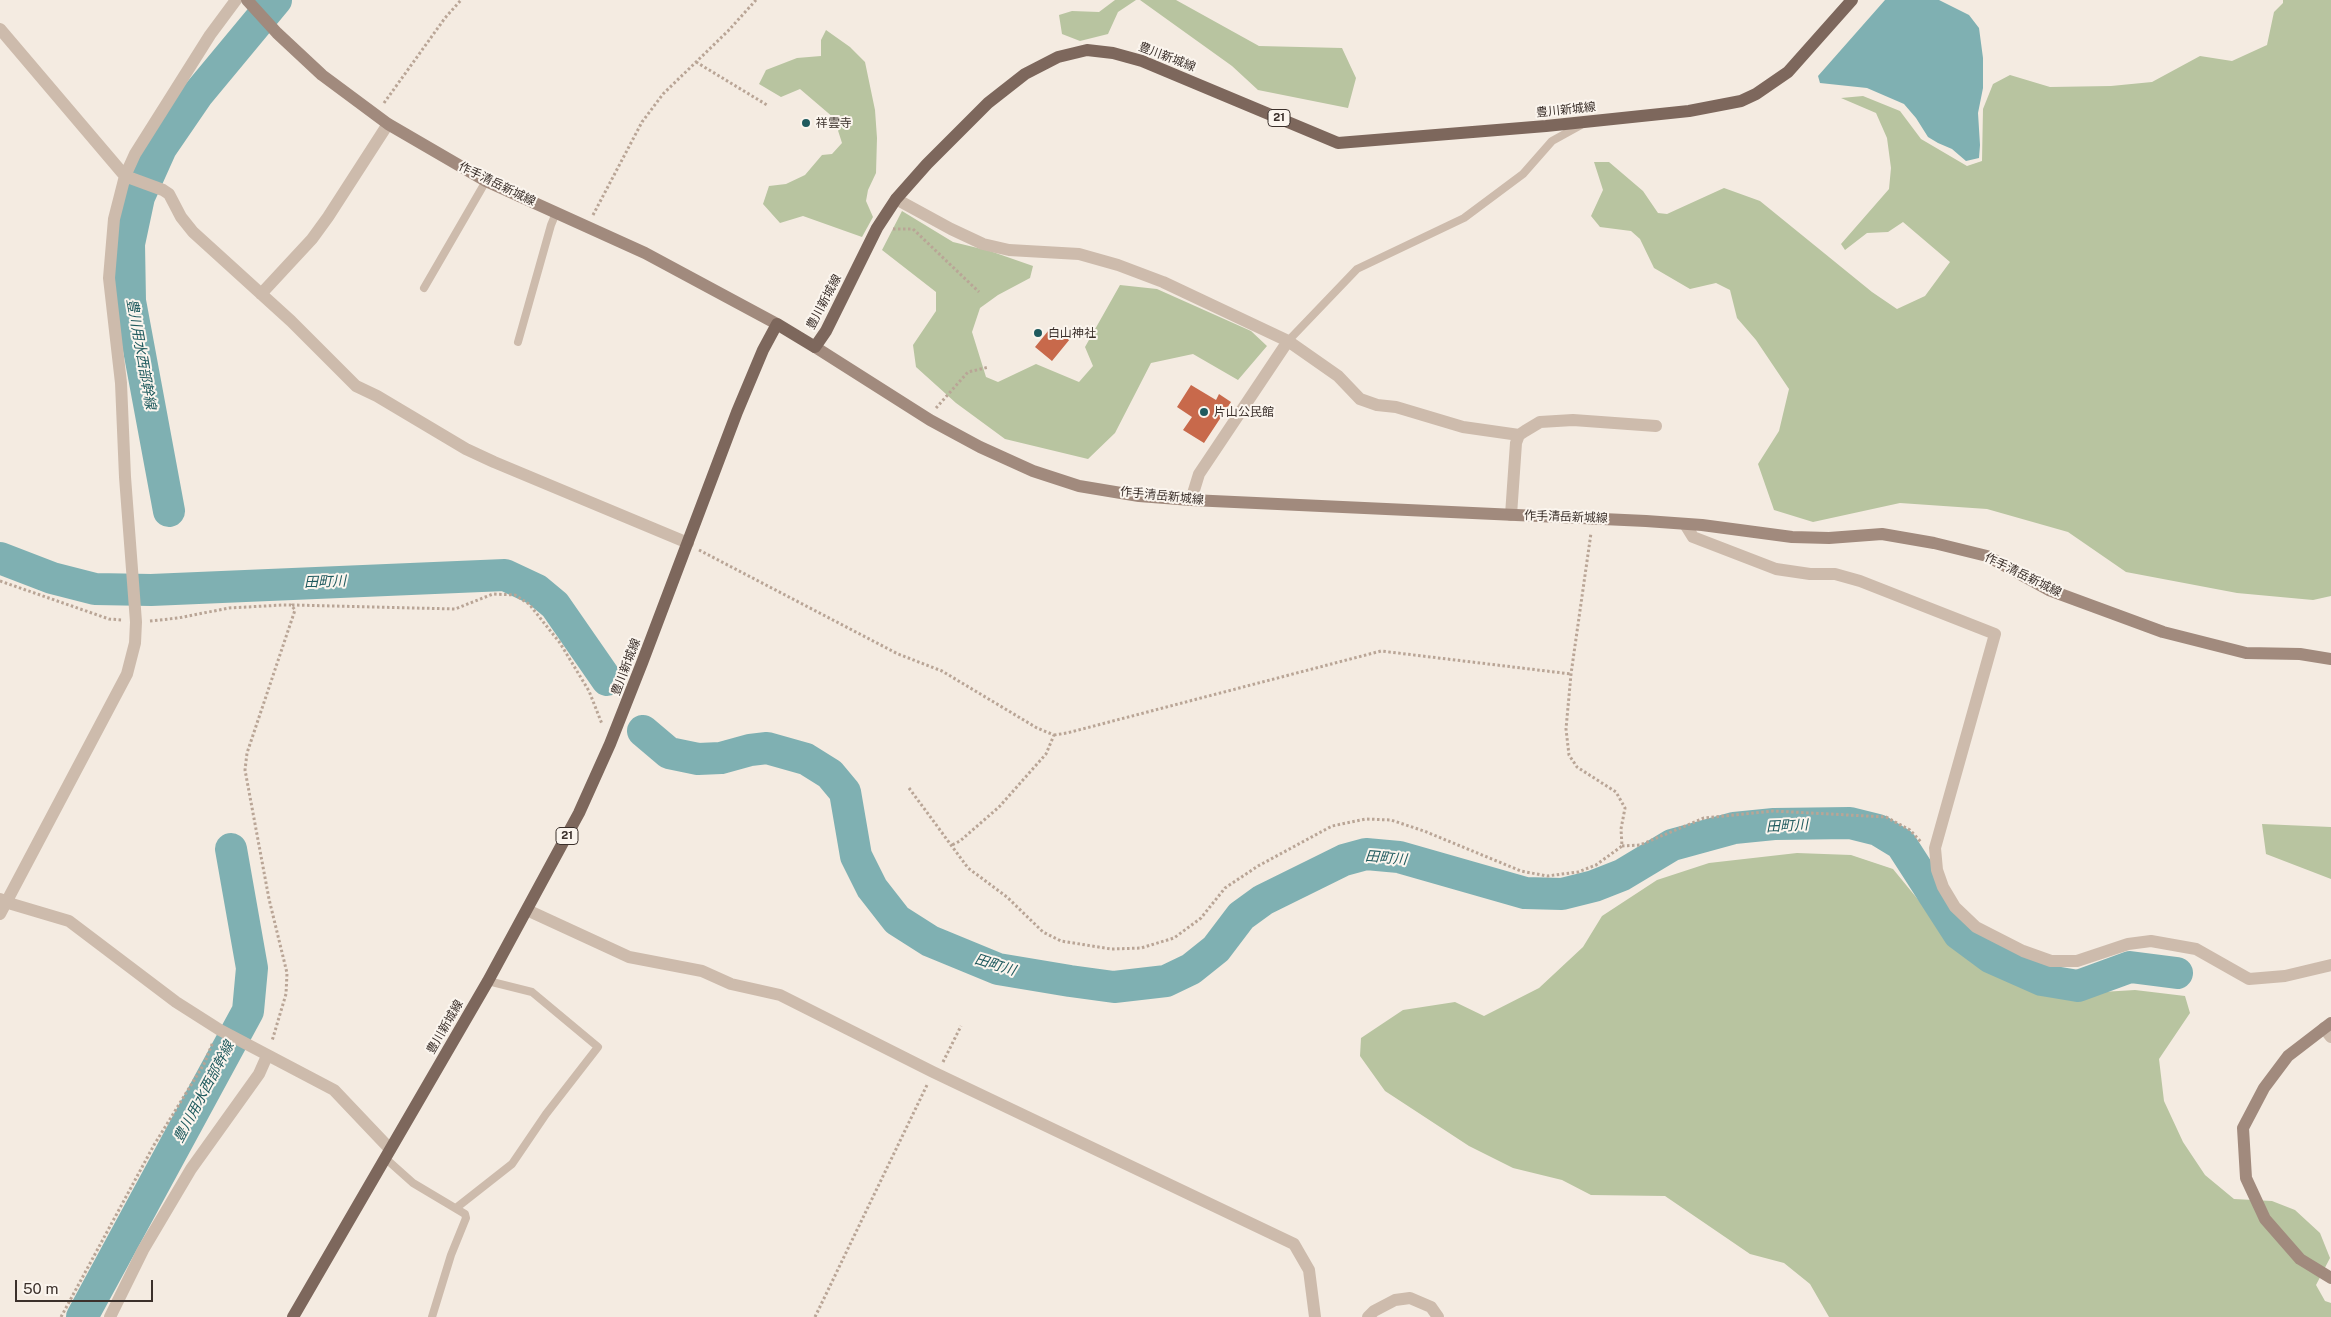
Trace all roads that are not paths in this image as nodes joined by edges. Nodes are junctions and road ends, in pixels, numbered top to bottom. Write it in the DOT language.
graph roads {
  1 [pos="244,0"];
  2 [pos="1852,0"];
  3 [pos="0,29"];
  4 [pos="1585,122"];
  5 [pos="388,124"];
  6 [pos="128,177"];
  7 [pos="486,181"];
  8 [pos="896,199"];
  9 [pos="556,213"];
  10 [pos="424,288"];
  11 [pos="261,294"];
  12 [pos="777,324"];
  13 [pos="1288,340"];
  14 [pos="518,342"];
  15 [pos="816,347"];
  16 [pos="1656,426"];
  17 [pos="1519,435"];
  18 [pos="1191,500"];
  19 [pos="1511,515"];
  20 [pos="1685,524"];
  21 [pos="688,543"];
  22 [pos="2331,659"];
  23 [pos="2,905"];
  24 [pos="527,910"];
  25 [pos="2331,965"];
  26 [pos="488,981"];
  27 [pos="2329,1030"];
  28 [pos="267,1056"];
  29 [pos="387,1154"];
  30 [pos="456,1208"];
  31 [pos="2331,1278"];
  32 [pos="110,1317"];
  33 [pos="293,1317"];
  34 [pos="432,1317"];
  35 [pos="1315,1317"];
  36 [pos="1368,1317"];
  37 [pos="1438,1317"];
  1 -- 5 [label="main road, 作手清岳新城線"];
  1 -- 6 [label="street"];
  2 -- 4 [label="main road, 豊川新城線 / 21"];
  3 -- 6 [label="street"];
  4 -- 8 [label="main road, 豊川新城線 / 21"];
  4 -- 13 [label="lane"];
  5 -- 7 [label="main road, 作手清岳新城線"];
  5 -- 11 [label="street"];
  6 -- 11 [label="street"];
  6 -- 23 [label="street"];
  7 -- 9 [label="main road, 作手清岳新城線"];
  7 -- 10 [label="lane"];
  8 -- 13 [label="street"];
  8 -- 15 [label="main road, 豊川新城線 / 21"];
  9 -- 12 [label="main road, 作手清岳新城線"];
  9 -- 14 [label="lane"];
  11 -- 21 [label="street"];
  12 -- 15 [label="main road, 豊川新城線"];
  12 -- 21 [label="main road, 豊川新城線 / 21"];
  13 -- 17 [label="street"];
  13 -- 18 [label="street"];
  15 -- 18 [label="main road, 作手清岳新城線"];
  16 -- 17 [label="street"];
  17 -- 19 [label="street"];
  18 -- 19 [label="main road, 作手清岳新城線"];
  19 -- 20 [label="main road, 作手清岳新城線"];
  20 -- 22 [label="main road, 作手清岳新城線"];
  20 -- 25 [label="street"];
  21 -- 24 [label="main road, 豊川新城線 / 21"];
  23 -- 28 [label="street"];
  24 -- 26 [label="main road, 豊川新城線 / 21"];
  24 -- 35 [label="street"];
  26 -- 29 [label="main road, 豊川新城線 / 21"];
  26 -- 30 [label="lane"];
  27 -- 31 [label="main road"];
  28 -- 29 [label="street"];
  28 -- 32 [label="street"];
  29 -- 30 [label="lane"];
  29 -- 33 [label="main road, 豊川新城線 / 21"];
  30 -- 34 [label="lane"];
  36 -- 37 [label="street"];
}
